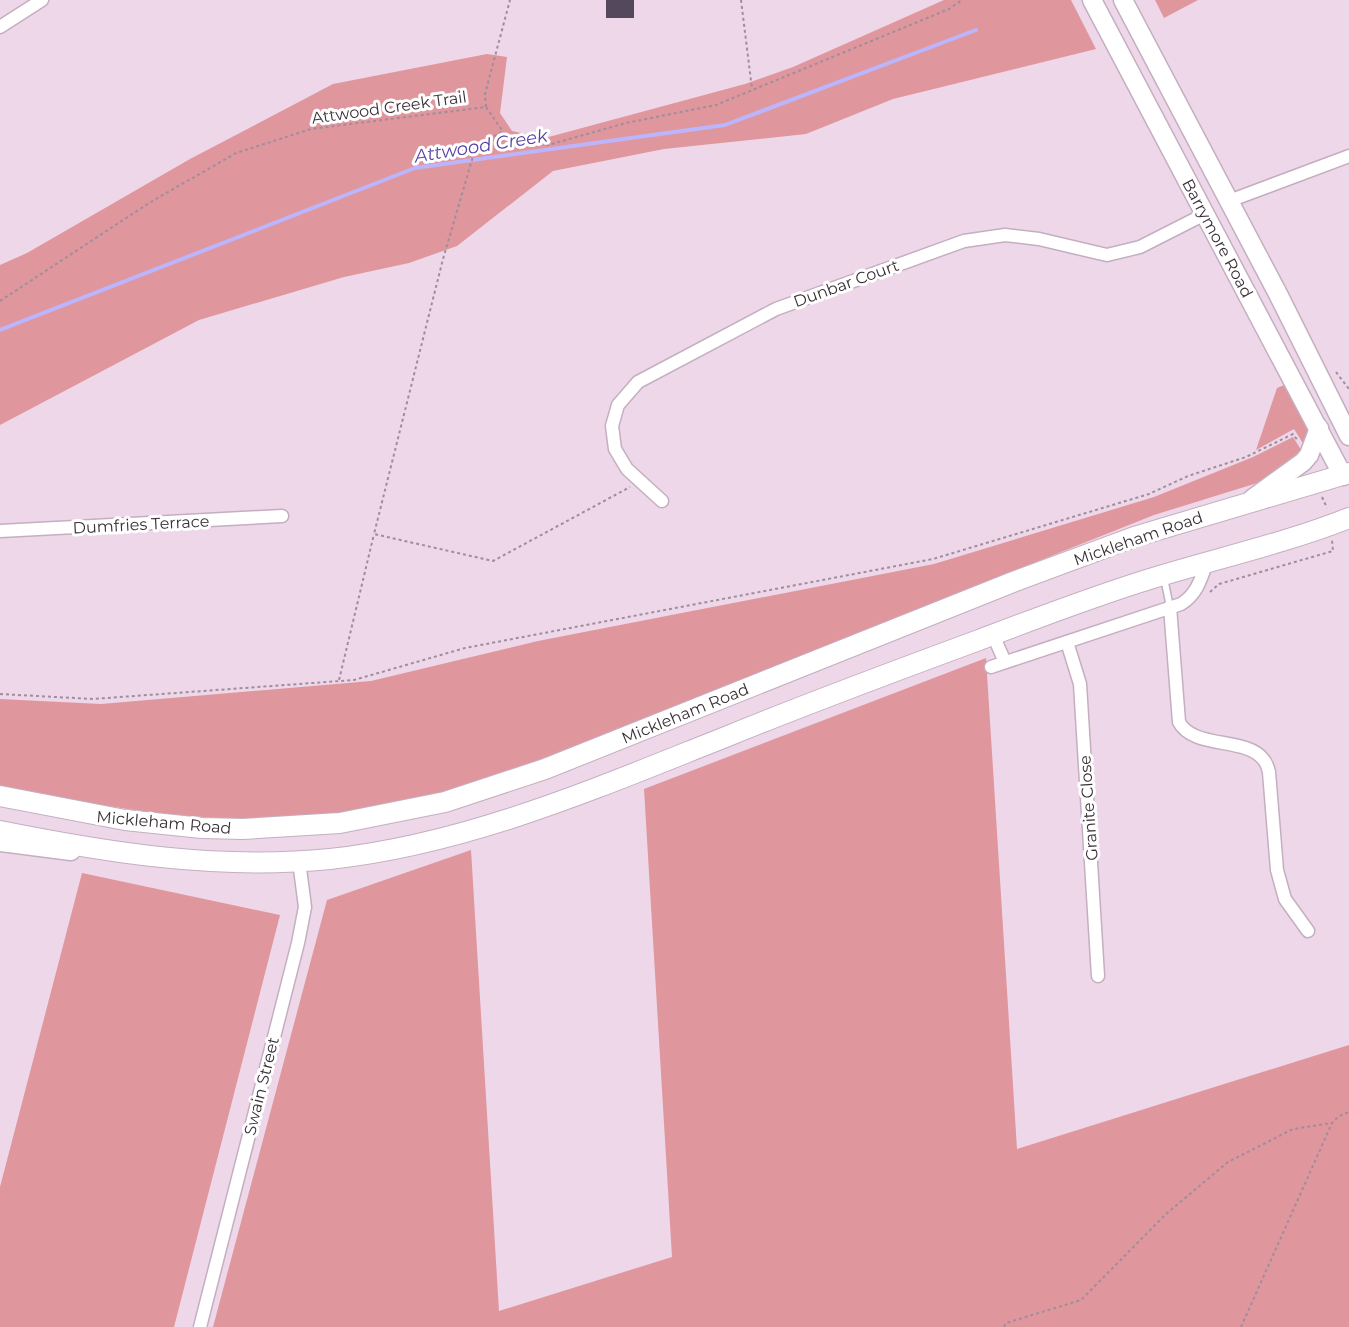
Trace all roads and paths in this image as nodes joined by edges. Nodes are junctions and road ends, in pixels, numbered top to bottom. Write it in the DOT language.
graph roads {
  1 [pos="42,0"];
  2 [pos="510,0"];
  3 [pos="741,0"];
  4 [pos="962,0"];
  5 [pos="1092,0"];
  6 [pos="1123,0"];
  7 [pos="0,27"];
  8 [pos="752,90"];
  9 [pos="486,106"];
  10 [pos="503,131"];
  11 [pos="1349,156"];
  12 [pos="1229,201"];
  13 [pos="1205,214"];
  14 [pos="0,301"];
  15 [pos="1319,428"];
  16 [pos="1349,436"];
  17 [pos="1309,456"];
  18 [pos="1347,478"];
  19 [pos="640,481"];
  20 [pos="663,501"];
  21 [pos="1248,502"];
  22 [pos="282,516"];
  23 [pos="1349,518"];
  24 [pos="0,531"];
  25 [pos="374,534"];
  26 [pos="1207,562"];
  27 [pos="1163,575"];
  28 [pos="1170,607"];
  29 [pos="993,635"];
  30 [pos="1067,642"];
  31 [pos="1005,662"];
  32 [pos="991,667"];
  33 [pos="339,681"];
  34 [pos="0,694"];
  35 [pos="0,796"];
  36 [pos="0,831"];
  37 [pos="0,842"];
  38 [pos="105,852"];
  39 [pos="299,861"];
  40 [pos="1308,931"];
  41 [pos="1098,976"];
  42 [pos="1349,1112"];
  43 [pos="1332,1123"];
  44 [pos="200,1327"];
  45 [pos="1004,1327"];
  46 [pos="1241,1327"];
  1 -- 7 [label="street"];
  2 -- 9 [label="path"];
  3 -- 8 [label="path"];
  4 -- 8 [label="path, Attwood Creek Trail"];
  5 -- 13 [label="street, Barrymore Road"];
  6 -- 12 [label="street, Barrymore Road"];
  8 -- 10 [label="path, Attwood Creek Trail"];
  9 -- 10 [label="path, Attwood Creek Trail"];
  9 -- 14 [label="path, Attwood Creek Trail"];
  10 -- 25 [label="path"];
  11 -- 12 [label="street"];
  12 -- 13 [label="street"];
  12 -- 16 [label="street, Barrymore Road"];
  13 -- 15 [label="street, Barrymore Road"];
  13 -- 19 [label="street, Dunbar Court"];
  15 -- 17 [label="street"];
  15 -- 18 [label="street, Barrymore Road"];
  17 -- 21 [label="street"];
  17 -- 33 [label="path"];
  18 -- 21 [label="main road, Mickleham Road"];
  19 -- 20 [label="street, Dunbar Court"];
  19 -- 25 [label="path"];
  21 -- 35 [label="main road, Mickleham Road"];
  22 -- 24 [label="street, Dumfries Terrace"];
  23 -- 26 [label="main road, Mickleham Road"];
  25 -- 33 [label="path"];
  26 -- 27 [label="main road, Mickleham Road"];
  26 -- 28 [label="street"];
  27 -- 28 [label="lane"];
  27 -- 29 [label="main road, Mickleham Road"];
  28 -- 30 [label="street"];
  28 -- 40 [label="street"];
  29 -- 31 [label="street"];
  29 -- 39 [label="main road, Mickleham Road"];
  30 -- 31 [label="street"];
  30 -- 41 [label="street, Granite Close"];
  31 -- 32 [label="street"];
  33 -- 34 [label="path"];
  36 -- 38 [label="main road, Mickleham Road"];
  37 -- 38 [label="street"];
  38 -- 39 [label="main road, Mickleham Road"];
  39 -- 44 [label="street, Swain Street"];
  42 -- 43 [label="path"];
  43 -- 45 [label="path"];
  43 -- 46 [label="path"];
}
